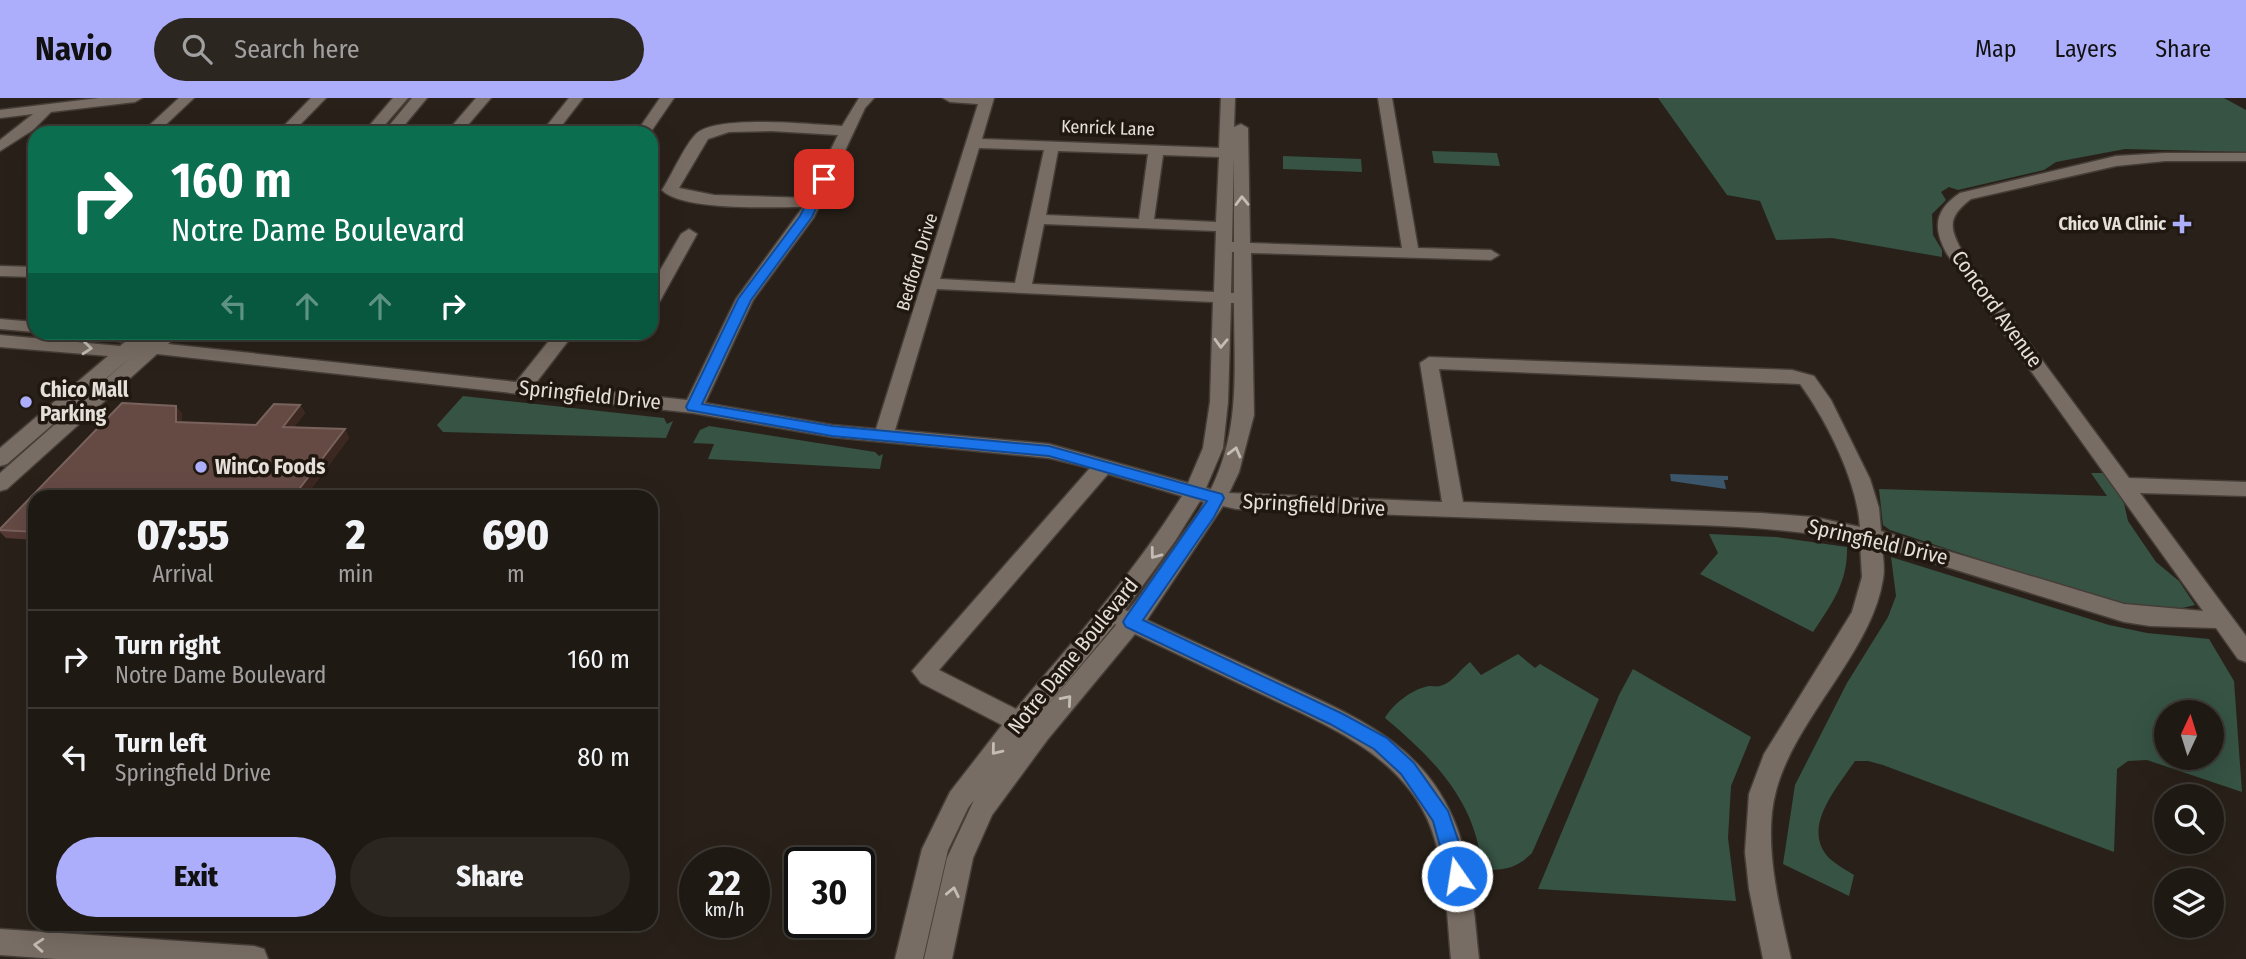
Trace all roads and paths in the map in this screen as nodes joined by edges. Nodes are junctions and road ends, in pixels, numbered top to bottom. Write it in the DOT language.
graph roads {
  1 [pos="135,98"];
  2 [pos="187,98"];
  3 [pos="319,98"];
  4 [pos="401,98"];
  5 [pos="420,98"];
  6 [pos="484,98"];
  7 [pos="576,98"];
  8 [pos="667,98"];
  9 [pos="867,98"];
  10 [pos="950,98"];
  11 [pos="1228,98"];
  12 [pos="1241,98"];
  13 [pos="1385,98"];
  14 [pos="987,99"];
  15 [pos="46,109"];
  16 [pos="0,114"];
  17 [pos="29,126"];
  18 [pos="156,126"];
  19 [pos="291,126"];
  20 [pos="376,126"];
  21 [pos="396,126"];
  22 [pos="459,126"];
  23 [pos="554,126"];
  24 [pos="648,126"];
  25 [pos="28,127"];
  26 [pos="846,131"];
  27 [pos="974,143"];
  28 [pos="1052,146"];
  29 [pos="0,147"];
  30 [pos="1156,149"];
  31 [pos="1234,152"];
  32 [pos="2246,157"];
  33 [pos="813,203"];
  34 [pos="1037,219"];
  35 [pos="1146,223"];
  36 [pos="689,234"];
  37 [pos="1230,240"];
  38 [pos="1411,253"];
  39 [pos="1491,255"];
  40 [pos="0,271"];
  41 [pos="28,272"];
  42 [pos="931,284"];
  43 [pos="658,289"];
  44 [pos="1021,289"];
  45 [pos="1233,298"];
  46 [pos="0,324"];
  47 [pos="28,326"];
  48 [pos="145,340"];
  49 [pos="146,340"];
  50 [pos="155,340"];
  51 [pos="560,340"];
  52 [pos="0,341"];
  53 [pos="124,352"];
  54 [pos="522,387"];
  55 [pos="693,407"];
  56 [pos="883,437"];
  57 [pos="0,459"];
  58 [pos="1104,465"];
  59 [pos="0,484"];
  60 [pos="2124,485"];
  61 [pos="2246,489"];
  62 [pos="1194,493"];
  63 [pos="1216,498"];
  64 [pos="1454,511"];
  65 [pos="1871,536"];
  66 [pos="1122,617"];
  67 [pos="2222,620"];
  68 [pos="2246,653"];
  69 [pos="1029,727"];
  70 [pos="0,942"];
  71 [pos="254,959"];
  72 [pos="909,959"];
  73 [pos="939,959"];
  74 [pos="1465,959"];
  75 [pos="1777,959"];
  1 -- 15 [label="street"];
  2 -- 18 [label="street"];
  3 -- 19 [label="street"];
  4 -- 20 [label="street"];
  5 -- 21 [label="street"];
  6 -- 22 [label="street"];
  7 -- 23 [label="street"];
  8 -- 24 [label="street"];
  9 -- 26 [label="street"];
  10 -- 14 [label="street"];
  11 -- 31 [label="street, Notre Dame Boulevard"];
  12 -- 31 [label="street, Notre Dame Boulevard"];
  13 -- 38 [label="street"];
  14 -- 27 [label="street, Bedford Drive"];
  15 -- 16 [label="street"];
  15 -- 17 [label="street"];
  25 -- 29 [label="street"];
  26 -- 33 [label="street"];
  26 -- 33 [label="street"];
  27 -- 28 [label="street, Kenrick Lane"];
  27 -- 42 [label="street, Bedford Drive"];
  28 -- 30 [label="street, Kenrick Lane"];
  28 -- 34 [label="street"];
  30 -- 31 [label="street, Kenrick Lane"];
  30 -- 35 [label="street"];
  31 -- 37 [label="street, Notre Dame Boulevard"];
  32 -- 60 [label="street, Concord Avenue"];
  33 -- 55 [label="street"];
  34 -- 35 [label="street"];
  34 -- 44 [label="street"];
  35 -- 37 [label="street"];
  36 -- 43 [label="street"];
  37 -- 38 [label="street"];
  37 -- 45 [label="street, Notre Dame Boulevard"];
  38 -- 39 [label="street"];
  40 -- 41 [label="street"];
  42 -- 44 [label="street"];
  42 -- 56 [label="street, Bedford Drive"];
  44 -- 45 [label="street"];
  45 -- 62 [label="street, Notre Dame Boulevard, one-way"];
  63 -- 45 [label="street, Notre Dame Boulevard, one-way"];
  46 -- 47 [label="street"];
  48 -- 53 [label="street, Springfield Drive"];
  49 -- 59 [label="street"];
  50 -- 54 [label="street, Springfield Drive"];
  51 -- 54 [label="street"];
  52 -- 53 [label="street, Springfield Drive, one-way"];
  53 -- 57 [label="street"];
  54 -- 55 [label="street, Springfield Drive"];
  55 -- 56 [label="street, Springfield Drive"];
  56 -- 58 [label="street, Springfield Drive"];
  58 -- 62 [label="street, Springfield Drive"];
  58 -- 69 [label="street"];
  60 -- 61 [label="street"];
  60 -- 67 [label="street, Concord Avenue"];
  62 -- 63 [label="street, Springfield Drive"];
  62 -- 66 [label="street, Notre Dame Boulevard, one-way"];
  63 -- 64 [label="street, Springfield Drive"];
  63 -- 66 [label="street, Notre Dame Boulevard"];
  64 -- 65 [label="street, Springfield Drive"];
  64 -- 65 [label="street"];
  65 -- 67 [label="street, Springfield Drive"];
  65 -- 75 [label="street"];
  66 -- 69 [label="street, Notre Dame Boulevard"];
  66 -- 74 [label="street"];
  67 -- 68 [label="street, Concord Avenue"];
  69 -- 72 [label="street, Notre Dame Boulevard, one-way"];
  73 -- 69 [label="street, Notre Dame Boulevard, one-way"];
  71 -- 70 [label="street, one-way"];
}
